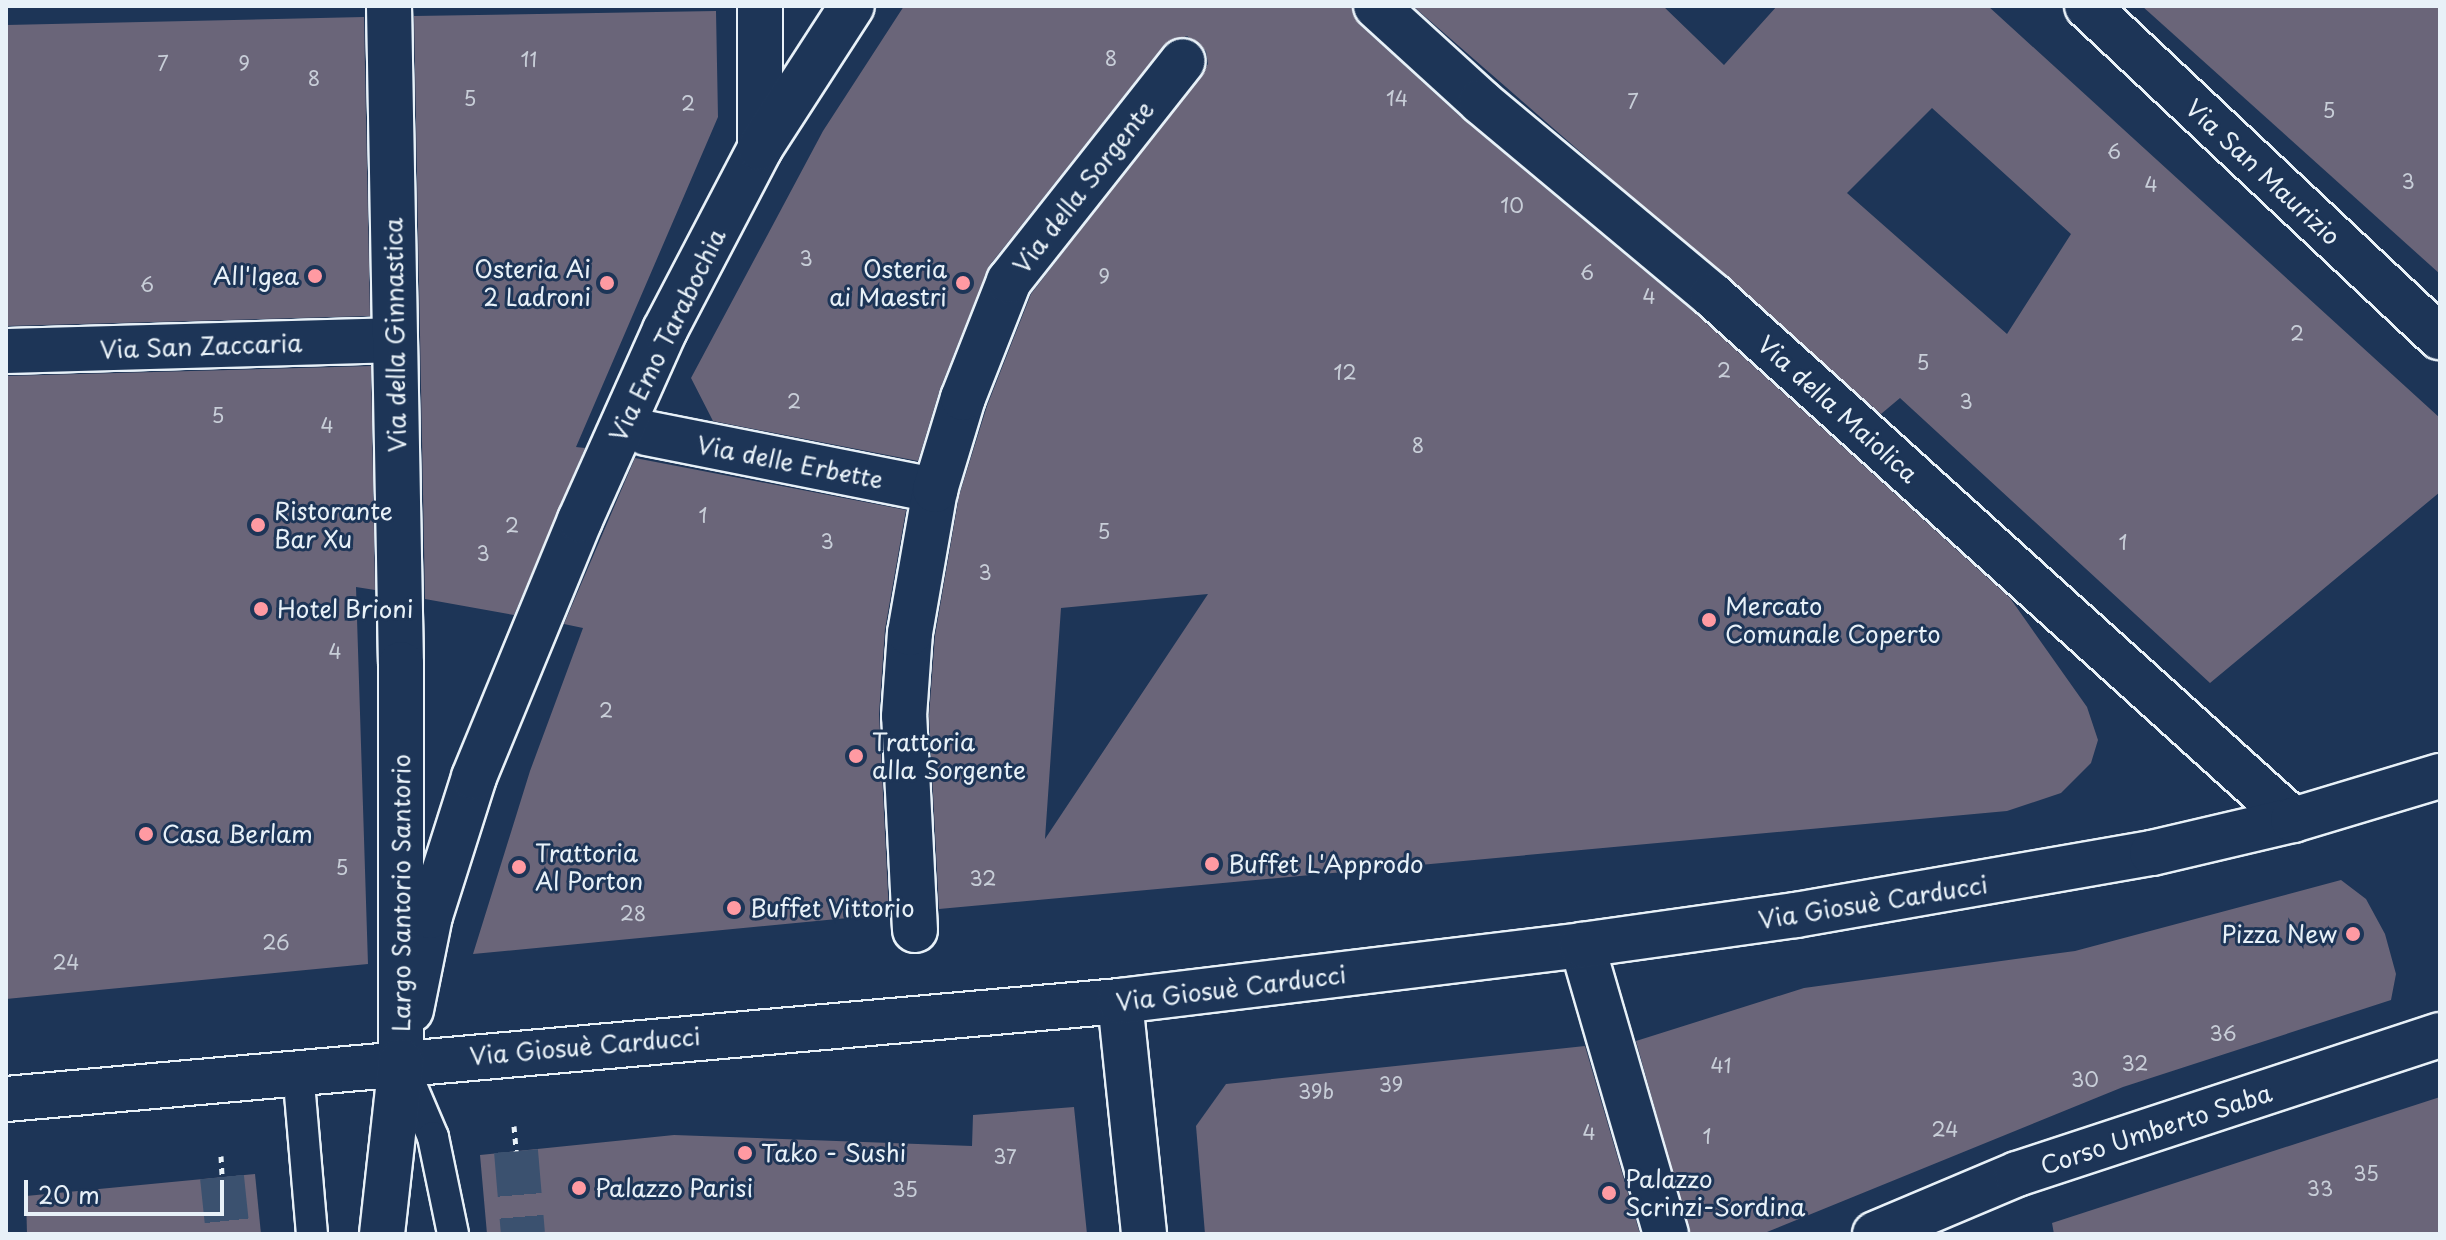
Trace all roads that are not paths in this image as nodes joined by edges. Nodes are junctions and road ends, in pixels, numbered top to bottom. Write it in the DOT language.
graph roads {
  1 [pos="389,6"];
  2 [pos="760,6"];
  3 [pos="852,6"];
  4 [pos="1376,6"];
  5 [pos="2087,6"];
  6 [pos="1183,61"];
  7 [pos="760,148"];
  8 [pos="2440,337"];
  9 [pos="395,340"];
  10 [pos="6,351"];
  11 [pos="646,433"];
  12 [pos="935,490"];
  13 [pos="401,664"];
  14 [pos="514,682"];
  15 [pos="2440,776"];
  16 [pos="2293,820"];
  17 [pos="915,930"];
  18 [pos="1582,945"];
  19 [pos="1120,1001"];
  20 [pos="2440,1035"];
  21 [pos="401,1061"];
  22 [pos="298,1071"];
  23 [pos="6,1099"];
  24 [pos="312,1234"];
  25 [pos="382,1234"];
  26 [pos="453,1234"];
  27 [pos="1144,1234"];
  28 [pos="1666,1234"];
  29 [pos="1875,1234"];
  1 -- 9 [label="street, Via della Ginnastica"];
  2 -- 7 [label="street"];
  3 -- 7 [label="street, Via Emo Tarabochia"];
  4 -- 16 [label="street, Via della Maiolica"];
  5 -- 8 [label="street, Via San Maurizio"];
  6 -- 12 [label="street, Via della Sorgente"];
  7 -- 14 [label="street, Via Emo Tarabochia"];
  9 -- 10 [label="street, Via San Zaccaria"];
  9 -- 13 [label="street, Via della Ginnastica"];
  11 -- 12 [label="street, Via delle Erbette"];
  12 -- 17 [label="street, Via della Sorgente"];
  13 -- 21 [label="street, Largo Santorio Santorio"];
  14 -- 21 [label="street, Largo Santorio Santorio"];
  15 -- 16 [label="street, Via Giosuè Carducci"];
  16 -- 18 [label="street, Via Giosuè Carducci"];
  18 -- 19 [label="street, Via Giosuè Carducci"];
  18 -- 28 [label="street"];
  19 -- 21 [label="street, Via Giosuè Carducci"];
  19 -- 27 [label="street"];
  20 -- 29 [label="street, Corso Umberto Saba"];
  21 -- 22 [label="street, Via Giosuè Carducci"];
  21 -- 25 [label="street"];
  21 -- 26 [label="lane"];
  22 -- 23 [label="street, Via Giosuè Carducci"];
  22 -- 24 [label="lane"];
}
